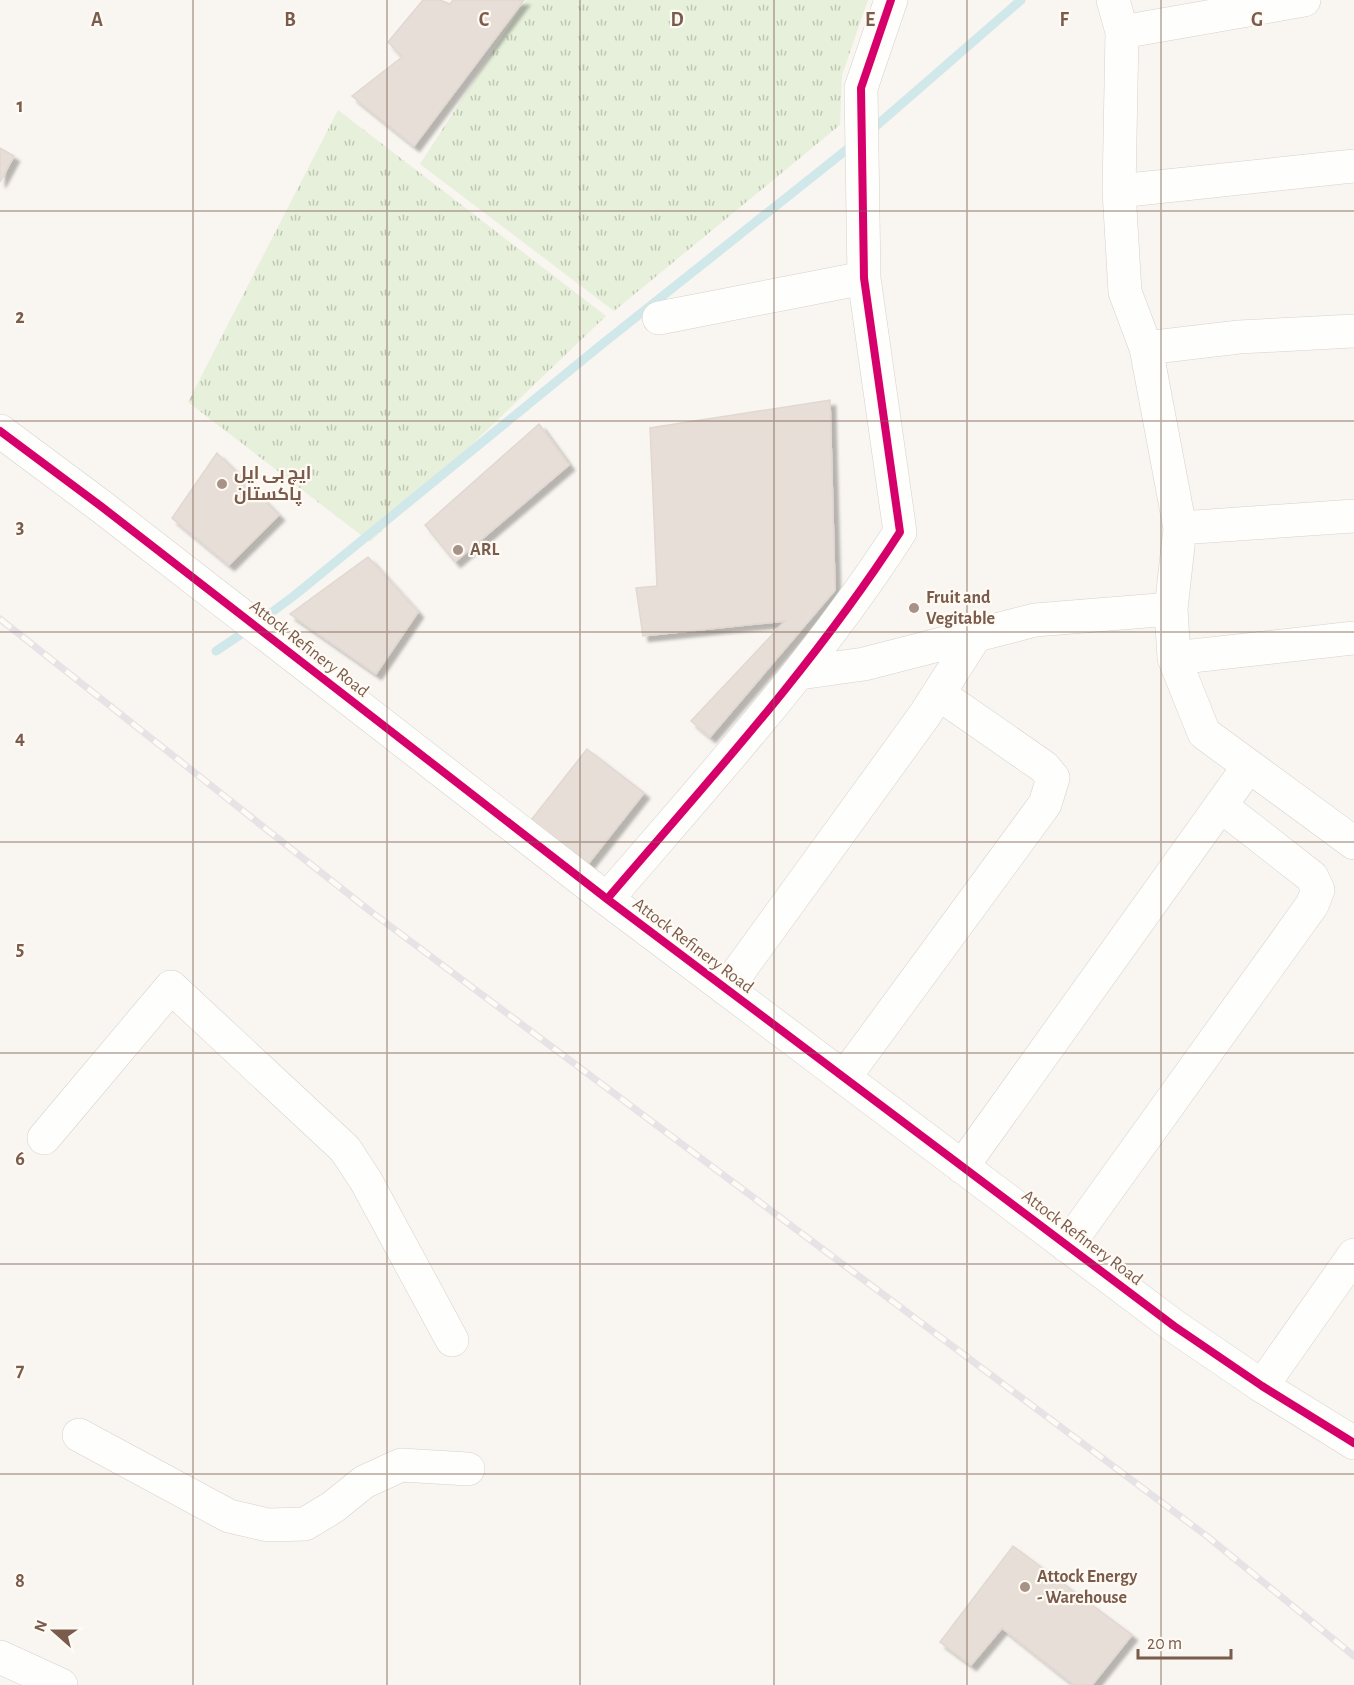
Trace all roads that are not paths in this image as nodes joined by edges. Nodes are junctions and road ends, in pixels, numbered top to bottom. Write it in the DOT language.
graph roads {
  1 [pos="891,0"];
  2 [pos="1113,0"];
  3 [pos="1304,0"];
  4 [pos="1122,32"];
  5 [pos="1354,166"];
  6 [pos="1119,190"];
  7 [pos="864,278"];
  8 [pos="659,318"];
  9 [pos="1354,331"];
  10 [pos="1146,348"];
  11 [pos="0,432"];
  12 [pos="1354,516"];
  13 [pos="1180,528"];
  14 [pos="1171,609"];
  15 [pos="976,635"];
  16 [pos="1354,638"];
  17 [pos="1174,658"];
  18 [pos="800,673"];
  19 [pos="939,694"];
  20 [pos="1249,766"];
  21 [pos="1221,806"];
  22 [pos="1354,843"];
  23 [pos="607,899"];
  24 [pos="726,989"];
  25 [pos="844,1078"];
  26 [pos="45,1138"];
  27 [pos="962,1167"];
  28 [pos="1067,1246"];
  29 [pos="1354,1255"];
  30 [pos="452,1340"];
  31 [pos="1262,1386"];
  32 [pos="79,1435"];
  33 [pos="1354,1443"];
  34 [pos="468,1469"];
  35 [pos="0,1657"];
  36 [pos="61,1685"];
  1 -- 7 [label="street"];
  2 -- 4 [label="street"];
  3 -- 4 [label="street"];
  4 -- 6 [label="street"];
  5 -- 6 [label="street"];
  6 -- 10 [label="street"];
  7 -- 8 [label="street"];
  7 -- 18 [label="street"];
  9 -- 10 [label="street"];
  10 -- 13 [label="street"];
  11 -- 23 [label="street, Attock Refinery Road"];
  12 -- 13 [label="street"];
  13 -- 14 [label="street"];
  14 -- 15 [label="street"];
  14 -- 17 [label="street"];
  15 -- 18 [label="street"];
  15 -- 19 [label="street"];
  16 -- 17 [label="street"];
  17 -- 20 [label="street"];
  18 -- 23 [label="street"];
  19 -- 24 [label="street"];
  19 -- 25 [label="street"];
  20 -- 21 [label="street"];
  20 -- 22 [label="street"];
  21 -- 27 [label="street"];
  21 -- 28 [label="street"];
  23 -- 24 [label="street, Attock Refinery Road"];
  24 -- 25 [label="street, Attock Refinery Road"];
  25 -- 27 [label="street, Attock Refinery Road"];
  26 -- 30 [label="street"];
  27 -- 28 [label="street, Attock Refinery Road"];
  28 -- 31 [label="street, Attock Refinery Road"];
  29 -- 31 [label="street"];
  31 -- 33 [label="street, Attock Refinery Road"];
  32 -- 34 [label="street"];
  35 -- 36 [label="street"];
}
